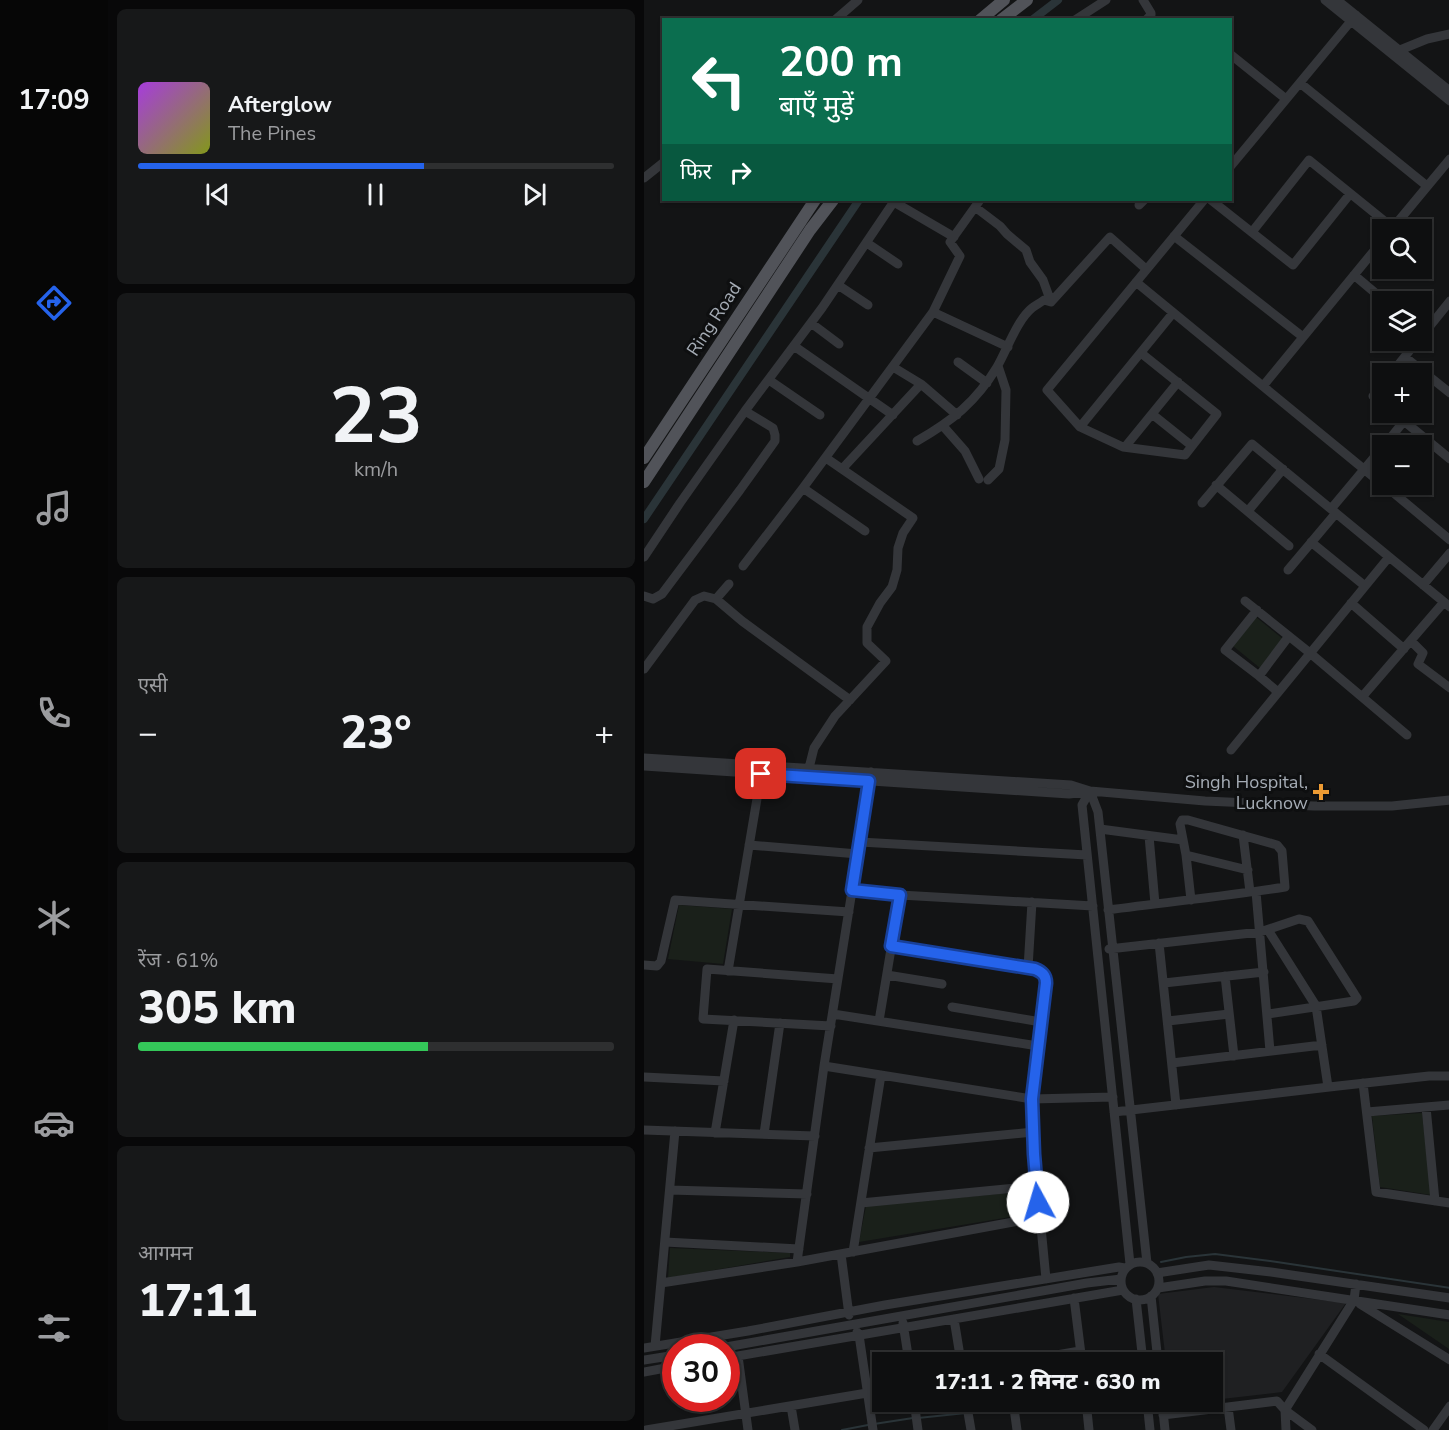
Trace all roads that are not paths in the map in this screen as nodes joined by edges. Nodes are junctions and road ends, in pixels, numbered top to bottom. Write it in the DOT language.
graph roads {
  1 [pos="858,0"];
  2 [pos="1004,0"];
  3 [pos="1026,0"];
  4 [pos="1106,0"];
  5 [pos="1144,0"];
  6 [pos="1332,1"];
  7 [pos="1354,17"];
  8 [pos="837,18"];
  9 [pos="982,18"];
  10 [pos="1004,18"];
  11 [pos="1079,18"];
  12 [pos="1148,18"];
  13 [pos="1450,34"];
  14 [pos="1400,50"];
  15 [pos="1232,56"];
  16 [pos="1300,83"];
  17 [pos="1450,91"];
  18 [pos="1286,99"];
  19 [pos="1450,101"];
  20 [pos="1449,160"];
  21 [pos="662,164"];
  22 [pos="1232,165"];
  23 [pos="644,178"];
  24 [pos="1427,186"];
  25 [pos="1350,194"];
  26 [pos="814,201"];
  27 [pos="832,201"];
  28 [pos="895,201"];
  29 [pos="1203,201"];
  30 [pos="1212,201"];
  31 [pos="977,203"];
  32 [pos="1380,219"];
  33 [pos="1400,219"];
  34 [pos="1252,232"];
  35 [pos="1174,236"];
  36 [pos="954,237"];
  37 [pos="867,243"];
  38 [pos="1372,253"];
  39 [pos="898,264"];
  40 [pos="1146,269"];
  41 [pos="1354,275"];
  42 [pos="1136,282"];
  43 [pos="838,285"];
  44 [pos="1373,291"];
  45 [pos="1051,302"];
  46 [pos="1450,302"];
  47 [pos="868,305"];
  48 [pos="933,312"];
  49 [pos="1173,313"];
  50 [pos="1432,322"];
  51 [pos="811,323"];
  52 [pos="1303,338"];
  53 [pos="839,344"];
  54 [pos="794,346"];
  55 [pos="1008,346"];
  56 [pos="1409,351"];
  57 [pos="1141,352"];
  58 [pos="1405,357"];
  59 [pos="958,362"];
  60 [pos="1400,363"];
  61 [pos="998,366"];
  62 [pos="893,368"];
  63 [pos="769,380"];
  64 [pos="987,382"];
  65 [pos="1178,382"];
  66 [pos="921,384"];
  67 [pos="1263,386"];
  68 [pos="1448,388"];
  69 [pos="870,399"];
  70 [pos="745,411"];
  71 [pos="1152,414"];
  72 [pos="820,415"];
  73 [pos="893,415"];
  74 [pos="957,415"];
  75 [pos="1402,423"];
  76 [pos="1406,423"];
  77 [pos="943,426"];
  78 [pos="1080,428"];
  79 [pos="1393,435"];
  80 [pos="917,441"];
  81 [pos="1192,446"];
  82 [pos="1125,447"];
  83 [pos="644,458"];
  84 [pos="826,458"];
  85 [pos="1450,459"];
  86 [pos="1372,460"];
  87 [pos="842,469"];
  88 [pos="1283,469"];
  89 [pos="1364,469"];
  90 [pos="1372,476"];
  91 [pos="644,482"];
  92 [pos="1217,485"];
  93 [pos="803,488"];
  94 [pos="1395,495"];
  95 [pos="1202,503"];
  96 [pos="1247,511"];
  97 [pos="1333,511"];
  98 [pos="865,531"];
  99 [pos="1450,540"];
  100 [pos="1311,543"];
  101 [pos="1289,546"];
  102 [pos="1450,553"];
  103 [pos="644,557"];
  104 [pos="1389,557"];
  105 [pos="743,566"];
  106 [pos="1288,570"];
  107 [pos="729,584"];
  108 [pos="1423,585"];
  109 [pos="1365,586"];
  110 [pos="644,596"];
  111 [pos="716,599"];
  112 [pos="1245,601"];
  113 [pos="1351,603"];
  114 [pos="1447,604"];
  115 [pos="1257,610"];
  116 [pos="1289,636"];
  117 [pos="1411,641"];
  118 [pos="1404,649"];
  119 [pos="1310,653"];
  120 [pos="644,669"];
  121 [pos="1259,676"];
  122 [pos="1450,688"];
  123 [pos="1278,692"];
  124 [pos="1362,697"];
  125 [pos="850,700"];
  126 [pos="1407,735"];
  127 [pos="1231,750"];
  128 [pos="644,758"];
  129 [pos="644,766"];
  130 [pos="809,768"];
  131 [pos="762,770"];
  132 [pos="870,777"];
  133 [pos="1090,791"];
  134 [pos="1450,800"];
  135 [pos="1100,829"];
  136 [pos="1243,835"];
  137 [pos="1149,836"];
  138 [pos="1183,840"];
  139 [pos="860,842"];
  140 [pos="749,845"];
  141 [pos="858,854"];
  142 [pos="1087,855"];
  143 [pos="1186,855"];
  144 [pos="1248,870"];
  145 [pos="852,890"];
  146 [pos="1253,892"];
  147 [pos="900,895"];
  148 [pos="1191,900"];
  149 [pos="1032,902"];
  150 [pos="740,903"];
  151 [pos="1155,904"];
  152 [pos="1093,906"];
  153 [pos="1109,910"];
  154 [pos="849,912"];
  155 [pos="1264,931"];
  156 [pos="1159,943"];
  157 [pos="891,946"];
  158 [pos="1113,948"];
  159 [pos="1097,950"];
  160 [pos="644,965"];
  161 [pos="1028,968"];
  162 [pos="728,971"];
  163 [pos="1264,972"];
  164 [pos="887,975"];
  165 [pos="1225,976"];
  166 [pos="838,979"];
  167 [pos="1164,983"];
  168 [pos="942,984"];
  169 [pos="1316,1006"];
  170 [pos="952,1007"];
  171 [pos="833,1014"];
  172 [pos="1229,1014"];
  173 [pos="1268,1014"];
  174 [pos="734,1020"];
  175 [pos="879,1021"];
  176 [pos="1168,1021"];
  177 [pos="1041,1022"];
  178 [pos="780,1023"];
  179 [pos="831,1026"];
  180 [pos="1038,1046"];
  181 [pos="1322,1046"];
  182 [pos="1270,1051"];
  183 [pos="1234,1056"];
  184 [pos="1172,1063"];
  185 [pos="824,1066"];
  186 [pos="881,1075"];
  187 [pos="1450,1076"];
  188 [pos="644,1077"];
  189 [pos="724,1082"];
  190 [pos="1363,1083"];
  191 [pos="1328,1087"];
  192 [pos="1113,1097"];
  193 [pos="1032,1099"];
  194 [pos="1176,1105"];
  195 [pos="1450,1105"];
  196 [pos="1426,1107"];
  197 [pos="1130,1110"];
  198 [pos="1114,1112"];
  199 [pos="1367,1112"];
  200 [pos="644,1130"];
  201 [pos="675,1131"];
  202 [pos="1033,1132"];
  203 [pos="715,1133"];
  204 [pos="764,1134"];
  205 [pos="815,1136"];
  206 [pos="869,1148"];
  207 [pos="1037,1186"];
  208 [pos="670,1190"];
  209 [pos="807,1194"];
  210 [pos="1435,1201"];
  211 [pos="861,1203"];
  212 [pos="1450,1203"];
  213 [pos="1040,1217"];
  214 [pos="665,1242"];
  215 [pos="799,1249"];
  216 [pos="853,1252"];
  217 [pos="841,1254"];
  218 [pos="797,1262"];
  219 [pos="1147,1263"];
  220 [pos="1128,1266"];
  221 [pos="1157,1273"];
  222 [pos="1046,1279"];
  223 [pos="1121,1279"];
  224 [pos="661,1283"];
  225 [pos="1356,1284"];
  226 [pos="1158,1288"];
  227 [pos="1123,1290"];
  228 [pos="1151,1296"];
  229 [pos="1074,1298"];
  230 [pos="1450,1298"];
  231 [pos="1136,1299"];
  232 [pos="1354,1300"];
  233 [pos="848,1312"];
  234 [pos="1450,1315"];
  235 [pos="902,1316"];
  236 [pos="954,1319"];
  237 [pos="850,1326"];
  238 [pos="904,1327"];
  239 [pos="859,1335"];
  240 [pos="740,1345"];
  241 [pos="656,1346"];
  242 [pos="644,1348"];
  243 [pos="1080,1351"];
  244 [pos="908,1352"];
  245 [pos="959,1352"];
  246 [pos="1074,1352"];
  247 [pos="1142,1352"];
  248 [pos="1157,1352"];
  249 [pos="1319,1354"];
  250 [pos="740,1355"];
  251 [pos="662,1357"];
  252 [pos="644,1360"];
  253 [pos="1450,1360"];
  254 [pos="662,1369"];
  255 [pos="644,1372"];
  256 [pos="740,1375"];
  257 [pos="867,1393"];
  258 [pos="791,1406"];
  259 [pos="1450,1406"];
  260 [pos="1228,1407"];
  261 [pos="1285,1410"];
  262 [pos="968,1412"];
  263 [pos="1014,1412"];
  264 [pos="1087,1412"];
  265 [pos="1148,1412"];
  266 [pos="1163,1412"];
  267 [pos="746,1413"];
  268 [pos="1163,1415"];
  269 [pos="701,1425"];
  270 [pos="872,1429"];
  271 [pos="646,1430"];
  272 [pos="748,1430"];
  273 [pos="795,1430"];
  274 [pos="971,1430"];
  275 [pos="1017,1430"];
  276 [pos="1089,1430"];
  277 [pos="1150,1430"];
  278 [pos="1162,1430"];
  279 [pos="1231,1430"];
  280 [pos="1286,1430"];
  281 [pos="1312,1430"];
  282 [pos="1424,1430"];
  283 [pos="1433,1430"];
  1 -- 8 [label="street"];
  2 -- 9 [label="main road"];
  3 -- 10 [label="main road"];
  4 -- 11 [label="street"];
  5 -- 12 [label="street"];
  6 -- 7 [label="street"];
  7 -- 14 [label="street"];
  7 -- 16 [label="street"];
  7 -- 19 [label="street"];
  13 -- 14 [label="street"];
  14 -- 17 [label="street"];
  15 -- 18 [label="street"];
  16 -- 18 [label="street"];
  16 -- 24 [label="street"];
  18 -- 22 [label="street"];
  20 -- 24 [label="street"];
  21 -- 23 [label="street"];
  24 -- 33 [label="street"];
  25 -- 32 [label="street"];
  25 -- 34 [label="street"];
  25 -- 34 [label="street"];
  26 -- 83 [label="main road, Ring Road"];
  27 -- 91 [label="main road"];
  28 -- 36 [label="street"];
  28 -- 37 [label="street"];
  29 -- 35 [label="street"];
  30 -- 34 [label="street"];
  31 -- 36 [label="street"];
  31 -- 45 [label="street"];
  35 -- 40 [label="street"];
  35 -- 52 [label="street"];
  36 -- 48 [label="street"];
  37 -- 39 [label="street"];
  37 -- 43 [label="street"];
  38 -- 41 [label="street"];
  40 -- 42 [label="street"];
  40 -- 45 [label="street"];
  41 -- 44 [label="street"];
  41 -- 52 [label="street"];
  42 -- 49 [label="street"];
  42 -- 78 [label="street"];
  43 -- 47 [label="street"];
  43 -- 51 [label="street"];
  45 -- 55 [label="street"];
  46 -- 50 [label="street"];
  48 -- 55 [label="street"];
  48 -- 62 [label="street"];
  49 -- 57 [label="street"];
  49 -- 67 [label="street"];
  51 -- 53 [label="street"];
  51 -- 54 [label="street"];
  52 -- 67 [label="street"];
  54 -- 63 [label="street"];
  54 -- 69 [label="street"];
  55 -- 61 [label="street"];
  56 -- 58 [label="street"];
  57 -- 65 [label="street"];
  57 -- 78 [label="street"];
  58 -- 60 [label="street"];
  58 -- 68 [label="street"];
  59 -- 64 [label="street"];
  61 -- 64 [label="street"];
  61 -- 77 [label="street"];
  62 -- 66 [label="street"];
  62 -- 69 [label="street"];
  63 -- 70 [label="street"];
  63 -- 72 [label="street"];
  64 -- 74 [label="street"];
  65 -- 71 [label="street"];
  65 -- 81 [label="street"];
  66 -- 73 [label="street"];
  66 -- 74 [label="street"];
  67 -- 89 [label="street"];
  69 -- 73 [label="street"];
  69 -- 84 [label="street"];
  70 -- 103 [label="street"];
  70 -- 110 [label="street"];
  71 -- 81 [label="street"];
  71 -- 82 [label="street"];
  73 -- 87 [label="street"];
  74 -- 77 [label="street"];
  75 -- 79 [label="street"];
  76 -- 85 [label="street"];
  77 -- 80 [label="street"];
  78 -- 82 [label="street"];
  81 -- 82 [label="street"];
  84 -- 87 [label="street"];
  84 -- 93 [label="street"];
  86 -- 89 [label="street"];
  87 -- 125 [label="street"];
  88 -- 92 [label="street"];
  88 -- 96 [label="street"];
  88 -- 97 [label="street"];
  89 -- 90 [label="street"];
  89 -- 97 [label="street"];
  92 -- 95 [label="street"];
  92 -- 96 [label="street"];
  93 -- 98 [label="street"];
  93 -- 105 [label="street"];
  94 -- 99 [label="street"];
  96 -- 101 [label="street"];
  97 -- 100 [label="street"];
  97 -- 104 [label="street"];
  100 -- 106 [label="street"];
  100 -- 109 [label="street"];
  102 -- 108 [label="street"];
  104 -- 108 [label="street"];
  104 -- 109 [label="street"];
  107 -- 111 [label="street"];
  108 -- 114 [label="street"];
  109 -- 113 [label="street"];
  111 -- 120 [label="street"];
  111 -- 125 [label="street"];
  112 -- 115 [label="street"];
  113 -- 118 [label="street"];
  113 -- 119 [label="street"];
  114 -- 117 [label="street"];
  115 -- 116 [label="street"];
  115 -- 121 [label="street"];
  116 -- 119 [label="street"];
  116 -- 121 [label="street"];
  117 -- 118 [label="street"];
  117 -- 122 [label="street"];
  118 -- 124 [label="street"];
  119 -- 123 [label="street"];
  119 -- 124 [label="street"];
  121 -- 123 [label="street"];
  123 -- 127 [label="street"];
  124 -- 126 [label="street"];
  125 -- 130 [label="street"];
  128 -- 131 [label="street"];
  129 -- 131 [label="street"];
  130 -- 131 [label="street"];
  130 -- 132 [label="street"];
  131 -- 132 [label="street"];
  131 -- 140 [label="street"];
  132 -- 133 [label="street"];
  132 -- 139 [label="street"];
  133 -- 134 [label="street"];
  133 -- 135 [label="street"];
  133 -- 142 [label="street"];
  135 -- 137 [label="street"];
  135 -- 153 [label="street"];
  136 -- 138 [label="street"];
  136 -- 144 [label="street"];
  136 -- 146 [label="street"];
  137 -- 138 [label="street"];
  137 -- 151 [label="street"];
  138 -- 143 [label="street"];
  139 -- 141 [label="street"];
  139 -- 142 [label="street"];
  140 -- 141 [label="street"];
  140 -- 150 [label="street"];
  141 -- 145 [label="street"];
  142 -- 152 [label="street"];
  143 -- 144 [label="street"];
  143 -- 148 [label="street"];
  144 -- 146 [label="street"];
  145 -- 147 [label="street"];
  145 -- 154 [label="street"];
  146 -- 148 [label="street"];
  146 -- 155 [label="street"];
  147 -- 149 [label="street"];
  147 -- 157 [label="street"];
  148 -- 151 [label="street"];
  149 -- 152 [label="street"];
  149 -- 161 [label="street"];
  150 -- 154 [label="street"];
  150 -- 160 [label="street"];
  150 -- 162 [label="street"];
  151 -- 153 [label="street"];
  152 -- 159 [label="street"];
  153 -- 158 [label="street"];
  154 -- 166 [label="street"];
  155 -- 156 [label="street"];
  155 -- 163 [label="street"];
  155 -- 169 [label="street"];
  155 -- 169 [label="street"];
  156 -- 158 [label="street"];
  156 -- 167 [label="street"];
  157 -- 161 [label="street"];
  157 -- 164 [label="street"];
  158 -- 159 [label="street"];
  158 -- 197 [label="street"];
  159 -- 192 [label="street"];
  161 -- 177 [label="street"];
  162 -- 166 [label="street"];
  162 -- 174 [label="street"];
  163 -- 165 [label="street"];
  163 -- 173 [label="street"];
  164 -- 168 [label="street"];
  164 -- 175 [label="street"];
  165 -- 167 [label="street"];
  165 -- 172 [label="street"];
  166 -- 171 [label="street"];
  167 -- 176 [label="street"];
  169 -- 173 [label="street"];
  169 -- 181 [label="street"];
  170 -- 177 [label="street"];
  171 -- 175 [label="street"];
  171 -- 179 [label="street"];
  172 -- 176 [label="street"];
  172 -- 183 [label="street"];
  173 -- 182 [label="street"];
  174 -- 178 [label="street"];
  174 -- 189 [label="street"];
  175 -- 180 [label="street"];
  176 -- 184 [label="street"];
  177 -- 180 [label="street"];
  178 -- 179 [label="street"];
  178 -- 204 [label="street"];
  179 -- 185 [label="street"];
  180 -- 193 [label="street"];
  181 -- 182 [label="street"];
  181 -- 191 [label="street"];
  182 -- 183 [label="street"];
  183 -- 184 [label="street"];
  184 -- 194 [label="street"];
  185 -- 186 [label="street"];
  185 -- 205 [label="street"];
  186 -- 193 [label="street"];
  186 -- 206 [label="street"];
  187 -- 190 [label="street"];
  188 -- 189 [label="street"];
  189 -- 203 [label="street"];
  190 -- 191 [label="street"];
  190 -- 199 [label="street"];
  191 -- 194 [label="street"];
  192 -- 193 [label="street"];
  192 -- 198 [label="street"];
  193 -- 202 [label="street"];
  194 -- 197 [label="street"];
  195 -- 196 [label="street"];
  196 -- 199 [label="street"];
  196 -- 210 [label="street"];
  197 -- 198 [label="street"];
  197 -- 219 [label="street"];
  198 -- 220 [label="street"];
  199 -- 210 [label="street"];
  200 -- 201 [label="street"];
  201 -- 203 [label="street"];
  201 -- 208 [label="street"];
  202 -- 206 [label="street"];
  202 -- 207 [label="street"];
  203 -- 204 [label="street"];
  204 -- 205 [label="street"];
  205 -- 209 [label="street"];
  206 -- 211 [label="street"];
  207 -- 211 [label="street"];
  207 -- 213 [label="street"];
  208 -- 209 [label="street"];
  208 -- 214 [label="street"];
  209 -- 215 [label="street"];
  210 -- 212 [label="street"];
  211 -- 216 [label="street"];
  213 -- 216 [label="street"];
  213 -- 222 [label="street"];
  214 -- 215 [label="street"];
  214 -- 224 [label="street"];
  215 -- 218 [label="street"];
  216 -- 217 [label="street"];
  217 -- 218 [label="street"];
  217 -- 233 [label="street"];
  218 -- 224 [label="street"];
  219 -- 220 [label="street"];
  219 -- 221 [label="street"];
  220 -- 222 [label="street"];
  220 -- 223 [label="street"];
  221 -- 225 [label="street"];
  221 -- 226 [label="street"];
  222 -- 233 [label="street"];
  223 -- 227 [label="street"];
  223 -- 235 [label="street"];
  224 -- 241 [label="street"];
  225 -- 230 [label="street"];
  225 -- 232 [label="street"];
  226 -- 228 [label="street"];
  226 -- 232 [label="street"];
  227 -- 229 [label="street"];
  227 -- 231 [label="street"];
  228 -- 231 [label="street"];
  228 -- 248 [label="street"];
  229 -- 236 [label="street"];
  229 -- 243 [label="street"];
  231 -- 247 [label="street"];
  232 -- 234 [label="street"];
  232 -- 249 [label="street"];
  232 -- 253 [label="street"];
  233 -- 237 [label="street"];
  233 -- 241 [label="street"];
  235 -- 237 [label="street"];
  235 -- 238 [label="street"];
  236 -- 238 [label="street"];
  236 -- 245 [label="street"];
  237 -- 239 [label="street"];
  237 -- 240 [label="street"];
  238 -- 239 [label="street"];
  238 -- 244 [label="street"];
  239 -- 250 [label="street"];
  239 -- 257 [label="street"];
  241 -- 242 [label="street"];
  243 -- 246 [label="street"];
  249 -- 261 [label="street"];
  249 -- 282 [label="street"];
  251 -- 252 [label="street"];
  254 -- 255 [label="street"];
  256 -- 267 [label="street"];
  257 -- 258 [label="street"];
  257 -- 270 [label="street"];
  258 -- 267 [label="street"];
  258 -- 273 [label="street"];
  259 -- 283 [label="street"];
  260 -- 261 [label="street"];
  260 -- 268 [label="street"];
  260 -- 279 [label="street"];
  261 -- 280 [label="street"];
  261 -- 281 [label="street"];
  262 -- 274 [label="street"];
  263 -- 275 [label="street"];
  264 -- 276 [label="street"];
  265 -- 277 [label="street"];
  266 -- 268 [label="street"];
  267 -- 269 [label="street"];
  267 -- 272 [label="street"];
  268 -- 278 [label="street"];
  269 -- 271 [label="street"];
}
